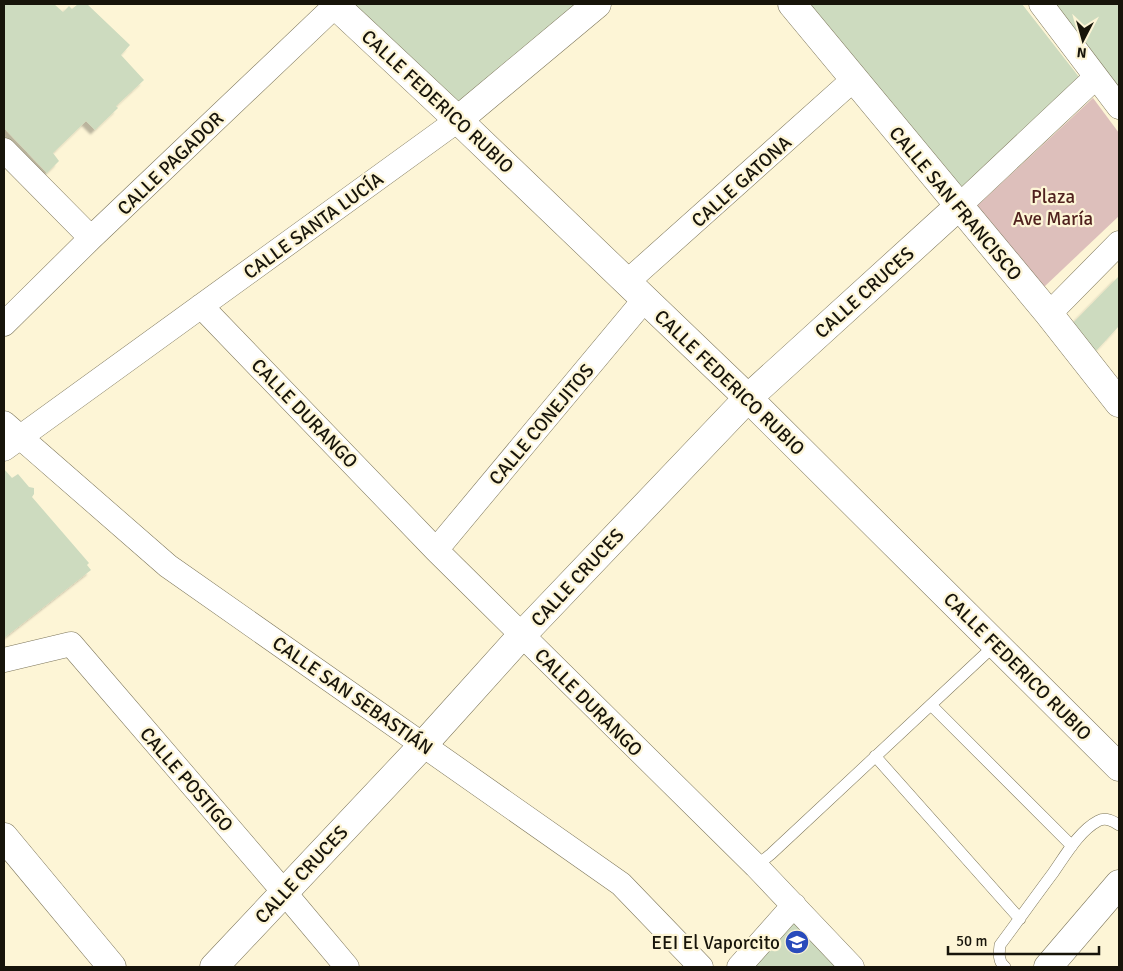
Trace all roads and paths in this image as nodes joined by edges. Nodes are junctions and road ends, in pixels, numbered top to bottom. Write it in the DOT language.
graph roads {
  1 [pos="336,4"];
  2 [pos="597,4"];
  3 [pos="792,4"];
  4 [pos="1042,4"];
  5 [pos="1096,77"];
  6 [pos="854,79"];
  7 [pos="1119,107"];
  8 [pos="458,120"];
  9 [pos="4,150"];
  10 [pos="959,206"];
  11 [pos="91,238"];
  12 [pos="1119,243"];
  13 [pos="636,291"];
  14 [pos="202,306"];
  15 [pos="1049,314"];
  16 [pos="4,324"];
  17 [pos="748,398"];
  18 [pos="1119,403"];
  19 [pos="9,437"];
  20 [pos="436,550"];
  21 [pos="522,636"];
  22 [pos="996,644"];
  23 [pos="4,660"];
  24 [pos="931,705"];
  25 [pos="423,745"];
  26 [pos="875,756"];
  27 [pos="1119,767"];
  28 [pos="1119,825"];
  29 [pos="4,837"];
  30 [pos="1072,846"];
  31 [pos="756,866"];
  32 [pos="1119,884"];
  33 [pos="284,892"];
  34 [pos="794,905"];
  35 [pos="1020,919"];
  36 [pos="112,967"];
  37 [pos="214,967"];
  38 [pos="346,967"];
  39 [pos="701,967"];
  40 [pos="739,967"];
  41 [pos="852,967"];
  42 [pos="1005,967"];
  43 [pos="1048,967"];
  1 -- 8 [label="street, CALLE FEDERICO RUBIO"];
  1 -- 11 [label="street, CALLE PAGADOR"];
  2 -- 8 [label="street, CALLE SANTA LUCÍA"];
  3 -- 6 [label="street, CALLE SAN FRANCISCO"];
  4 -- 5 [label="street"];
  5 -- 7 [label="street"];
  5 -- 10 [label="street"];
  6 -- 10 [label="street, CALLE SAN FRANCISCO"];
  6 -- 13 [label="street, CALLE GATONA"];
  8 -- 13 [label="street, CALLE FEDERICO RUBIO"];
  8 -- 14 [label="street, CALLE SANTA LUCÍA"];
  9 -- 11 [label="street"];
  10 -- 15 [label="street, CALLE SAN FRANCISCO"];
  10 -- 17 [label="street, CALLE CRUCES"];
  11 -- 16 [label="street, CALLE PAGADOR"];
  12 -- 15 [label="street"];
  13 -- 17 [label="street, CALLE FEDERICO RUBIO"];
  13 -- 20 [label="street, CALLE CONEJITOS"];
  14 -- 19 [label="street, CALLE SANTA LUCÍA"];
  14 -- 20 [label="street, CALLE DURANGO"];
  15 -- 18 [label="street, CALLE SAN FRANCISCO"];
  17 -- 21 [label="street, CALLE CRUCES"];
  17 -- 22 [label="street, CALLE FEDERICO RUBIO"];
  19 -- 25 [label="street, CALLE SAN SEBASTIÁN"];
  20 -- 21 [label="street, CALLE DURANGO"];
  21 -- 25 [label="street, CALLE CRUCES"];
  21 -- 31 [label="street, CALLE DURANGO"];
  22 -- 24 [label="lane"];
  22 -- 27 [label="street, CALLE FEDERICO RUBIO"];
  23 -- 33 [label="street, CALLE POSTIGO"];
  24 -- 26 [label="lane"];
  24 -- 30 [label="lane"];
  25 -- 33 [label="street, CALLE CRUCES"];
  25 -- 39 [label="street, CALLE SAN SEBASTIÁN"];
  26 -- 31 [label="lane"];
  26 -- 35 [label="lane"];
  28 -- 30 [label="lane"];
  29 -- 36 [label="street"];
  30 -- 35 [label="lane"];
  31 -- 34 [label="street, CALLE DURANGO"];
  32 -- 43 [label="street"];
  33 -- 37 [label="street, CALLE CRUCES"];
  33 -- 38 [label="street, CALLE POSTIGO"];
  34 -- 40 [label="street"];
  34 -- 41 [label="street, CALLE DURANGO"];
  35 -- 42 [label="lane"];
}
